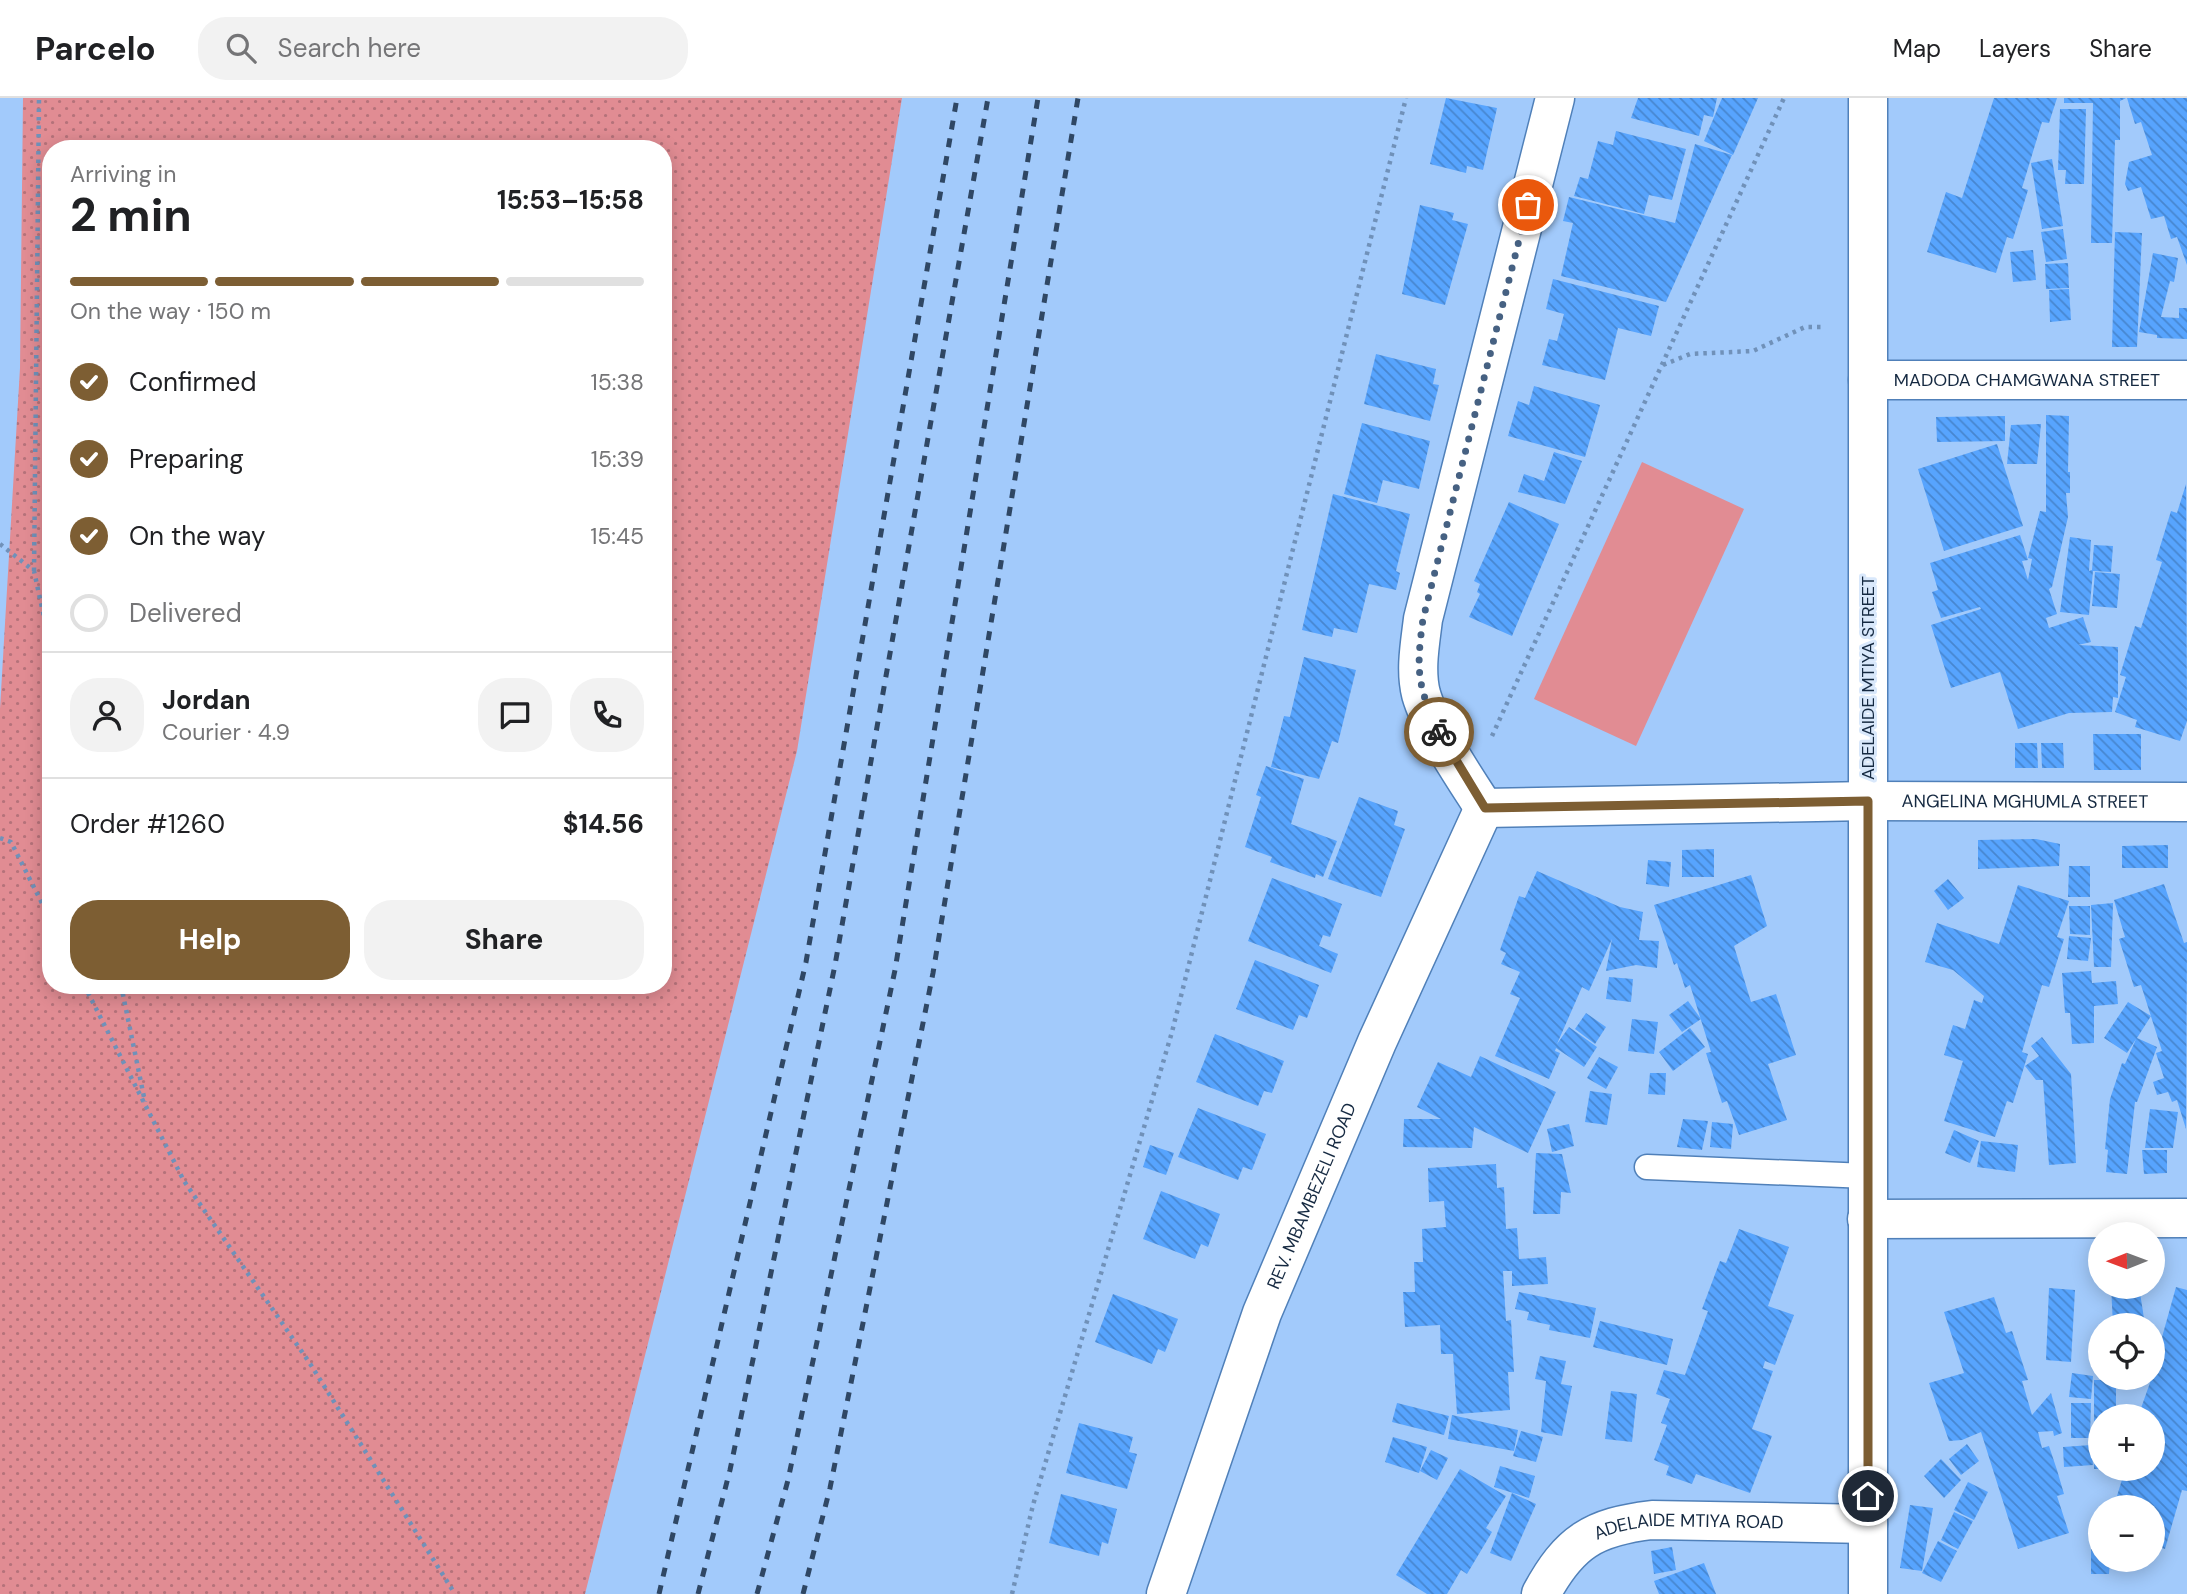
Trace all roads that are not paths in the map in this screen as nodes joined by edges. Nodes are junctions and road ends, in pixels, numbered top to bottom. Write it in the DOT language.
graph roads {
  1 [pos="1555,98"];
  2 [pos="1868,98"];
  3 [pos="1868,380"];
  4 [pos="2187,380"];
  5 [pos="1477,796"];
  6 [pos="1868,801"];
  7 [pos="2187,802"];
  8 [pos="1647,1167"];
  9 [pos="1867,1176"];
  10 [pos="2187,1218"];
  11 [pos="1867,1219"];
  12 [pos="1868,1524"];
  13 [pos="1166,1594"];
  14 [pos="1541,1594"];
  15 [pos="1868,1594"];
  1 -- 5 [label="street"];
  2 -- 3 [label="street, ADELAIDE MTIYA STREET"];
  3 -- 4 [label="street, MADODA CHAMGWANA STREET"];
  3 -- 6 [label="street, ADELAIDE MTIYA STREET"];
  5 -- 6 [label="street, ANGELINA MGHUMLA STREET"];
  5 -- 13 [label="street, REV. MBAMBEZELI ROAD"];
  6 -- 7 [label="street, ANGELINA MGHUMLA STREET"];
  6 -- 9 [label="street, ADELAIDE MTIYA STREET"];
  8 -- 9 [label="lane"];
  9 -- 11 [label="street, ADELAIDE MTIYA STREET"];
  10 -- 11 [label="street"];
  11 -- 12 [label="street, ADELAIDE MTIYA STREET"];
  12 -- 14 [label="street, ADELAIDE MTIYA ROAD"];
  12 -- 15 [label="street, ADELAIDE MTIYA STREET"];
}
